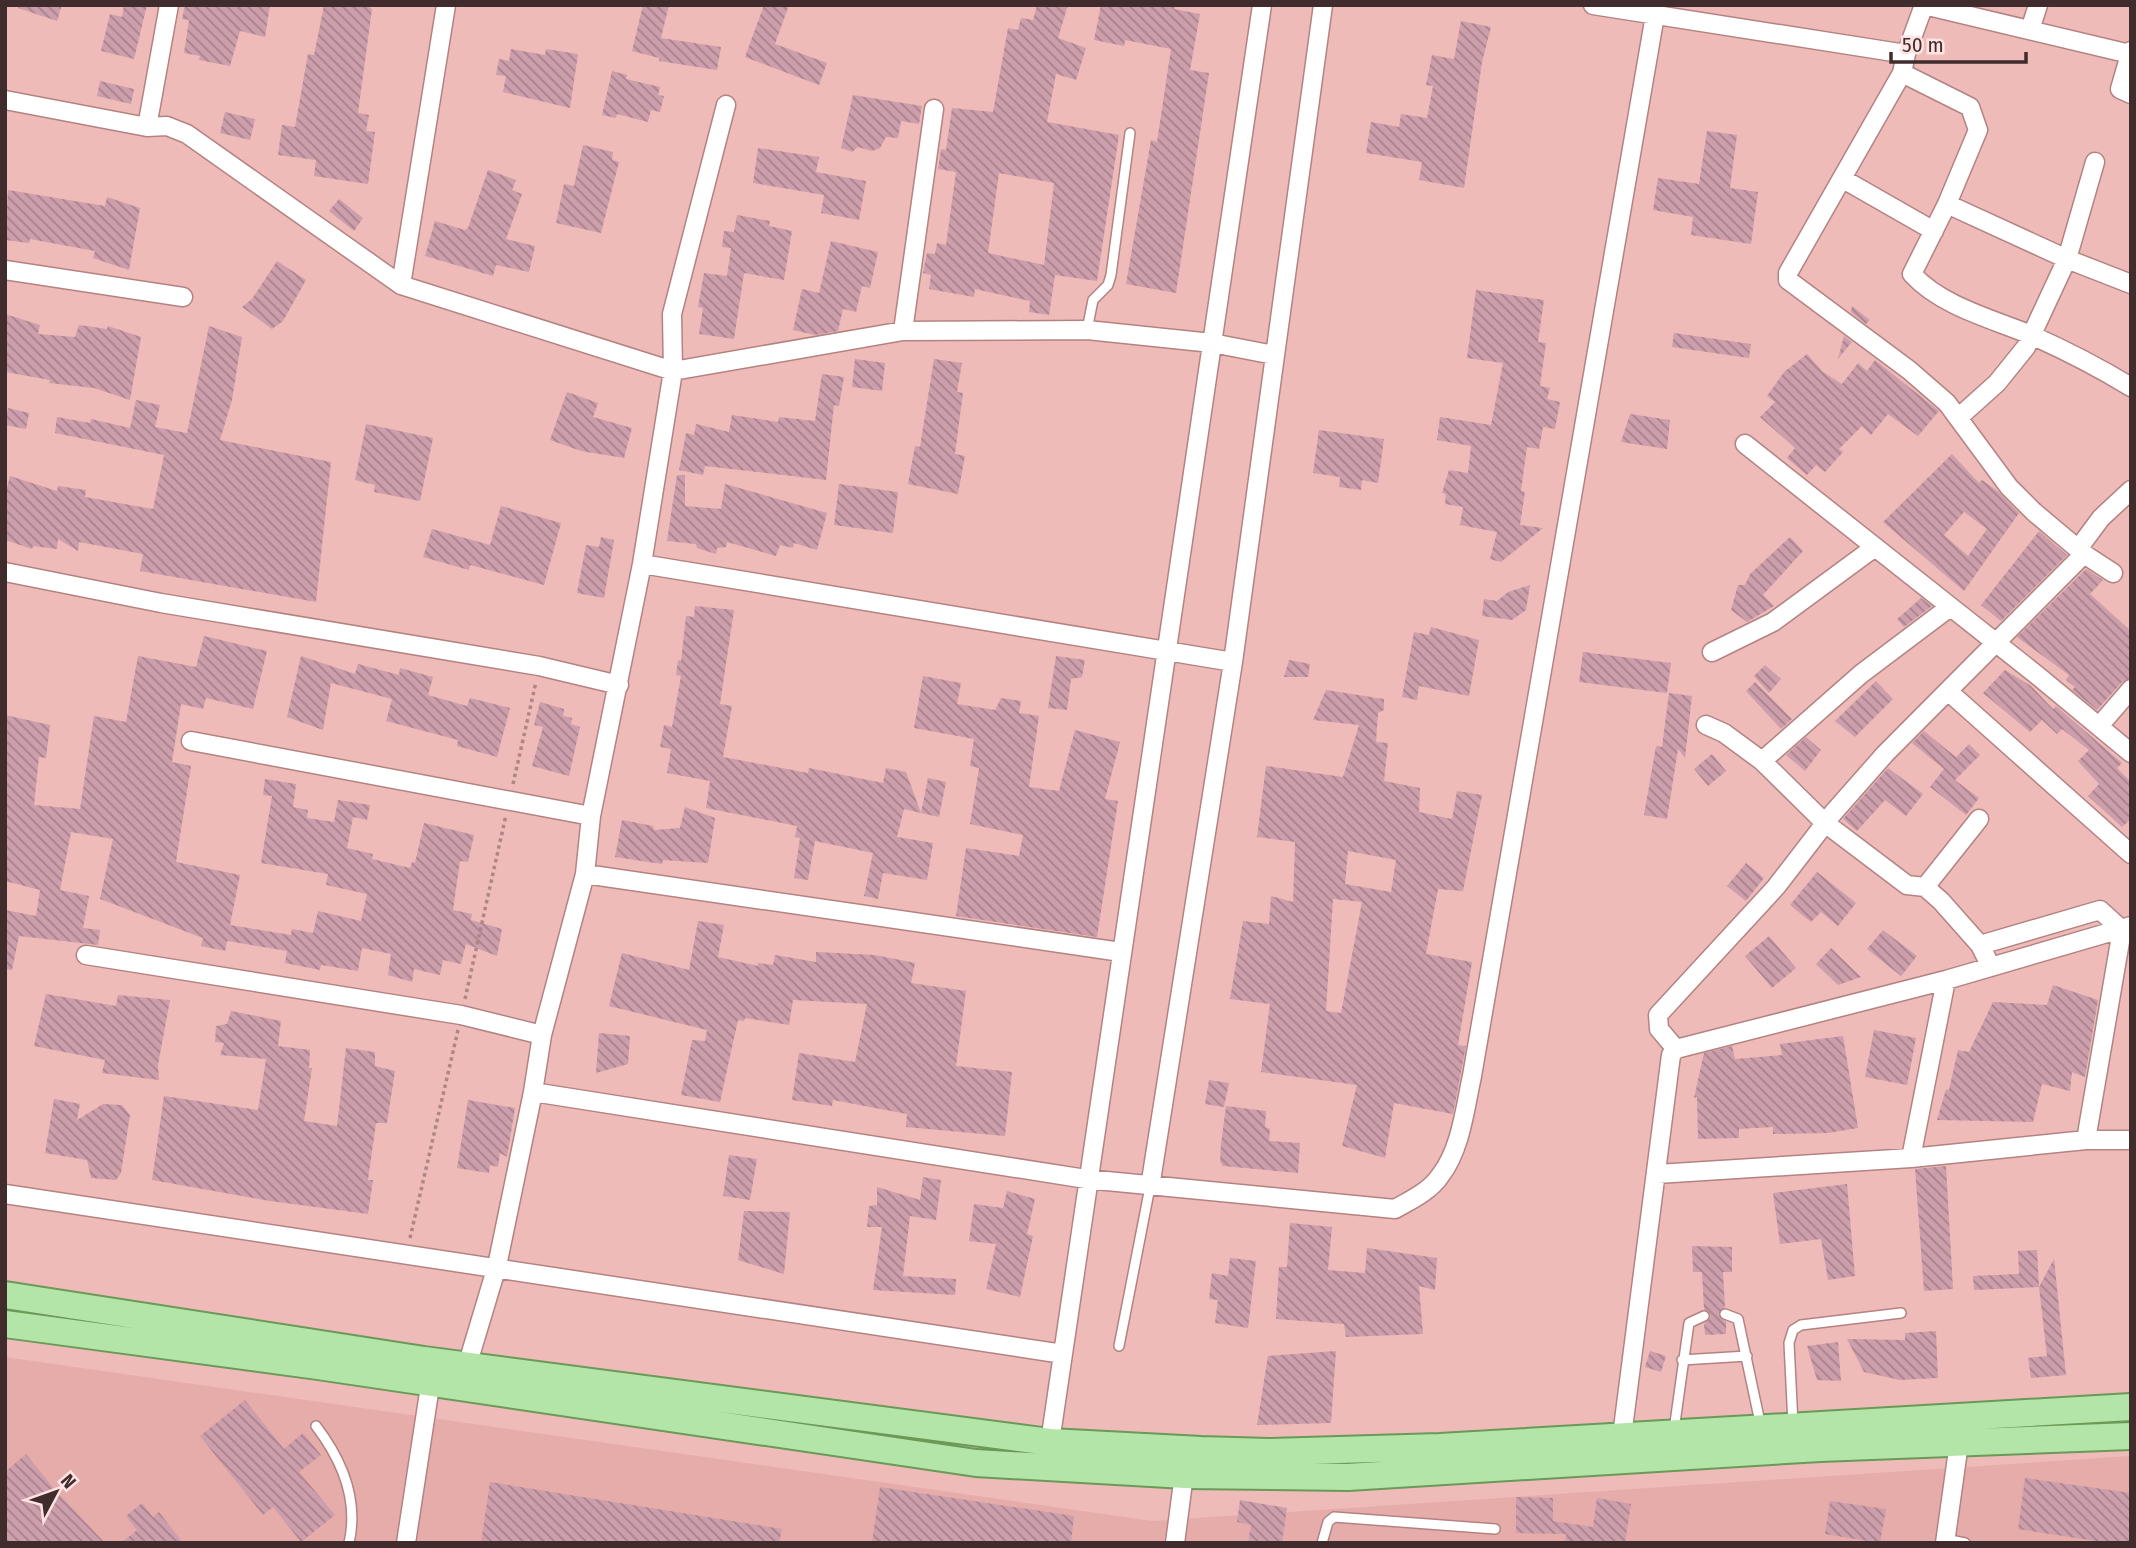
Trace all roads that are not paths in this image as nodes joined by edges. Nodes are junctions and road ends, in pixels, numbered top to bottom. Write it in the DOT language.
graph roads {
  1 [pos="169,5"];
  2 [pos="446,5"];
  3 [pos="1262,5"];
  4 [pos="1323,5"];
  5 [pos="1593,5"];
  6 [pos="1924,5"];
  7 [pos="2038,5"];
  8 [pos="1655,15"];
  9 [pos="2030,30"];
  10 [pos="2130,53"];
  11 [pos="1906,54"];
  12 [pos="1902,73"];
  13 [pos="2131,94"];
  14 [pos="5,100"];
  15 [pos="726,105"];
  16 [pos="934,109"];
  17 [pos="147,127"];
  18 [pos="1129,133"];
  19 [pos="2095,162"];
  20 [pos="1843,179"];
  21 [pos="1947,204"];
  22 [pos="1934,231"];
  23 [pos="2067,259"];
  24 [pos="5,270"];
  25 [pos="2131,284"];
  26 [pos="401,285"];
  27 [pos="183,297"];
  28 [pos="1087,330"];
  29 [pos="903,331"];
  30 [pos="2030,335"];
  31 [pos="1212,343"];
  32 [pos="1274,355"];
  33 [pos="673,371"];
  34 [pos="2131,387"];
  35 [pos="1958,418"];
  36 [pos="1745,444"];
  37 [pos="2131,490"];
  38 [pos="1875,547"];
  39 [pos="2081,552"];
  40 [pos="642,564"];
  41 [pos="5,572"];
  42 [pos="2113,573"];
  43 [pos="1950,607"];
  44 [pos="1996,644"];
  45 [pos="1166,648"];
  46 [pos="1712,652"];
  47 [pos="1233,662"];
  48 [pos="619,685"];
  49 [pos="2131,689"];
  50 [pos="1949,692"];
  51 [pos="1706,724"];
  52 [pos="2100,725"];
  53 [pos="191,741"];
  54 [pos="2131,753"];
  55 [pos="1762,761"];
  56 [pos="591,816"];
  57 [pos="1979,819"];
  58 [pos="1825,823"];
  59 [pos="2131,854"];
  60 [pos="584,874"];
  61 [pos="1925,887"];
  62 [pos="2126,928"];
  63 [pos="1980,946"];
  64 [pos="1121,952"];
  65 [pos="86,955"];
  66 [pos="1991,967"];
  67 [pos="1946,980"];
  68 [pos="542,1035"];
  69 [pos="1676,1049"];
  70 [pos="533,1092"];
  71 [pos="2086,1140"];
  72 [pos="2131,1140"];
  73 [pos="1911,1158"];
  74 [pos="1657,1174"];
  75 [pos="1086,1180"];
  76 [pos="1150,1187"];
  77 [pos="5,1194"];
  78 [pos="497,1266"];
  79 [pos="5,1295"];
  80 [pos="1901,1313"];
  81 [pos="1725,1314"];
  82 [pos="1704,1317"];
  83 [pos="5,1324"];
  84 [pos="1119,1346"];
  85 [pos="1063,1354"];
  86 [pos="1747,1356"];
  87 [pos="1682,1360"];
  88 [pos="467,1366"];
  89 [pos="432,1373"];
  90 [pos="2131,1407"];
  91 [pos="316,1426"];
  92 [pos="1793,1426"];
  93 [pos="1761,1428"];
  94 [pos="1673,1433"];
  95 [pos="1622,1436"];
  96 [pos="2131,1436"];
  97 [pos="1050,1442"];
  98 [pos="1959,1443"];
  99 [pos="1185,1462"];
  100 [pos="1495,1529"];
  101 [pos="1945,1541"];
  102 [pos="349,1543"];
  103 [pos="406,1543"];
  104 [pos="1175,1543"];
  105 [pos="1322,1543"];
  106 [pos="1965,1543"];
  1 -- 17 [label="street"];
  2 -- 26 [label="street"];
  3 -- 31 [label="street"];
  4 -- 32 [label="street"];
  5 -- 8 [label="street"];
  6 -- 9 [label="street"];
  6 -- 11 [label="street"];
  7 -- 9 [label="street"];
  8 -- 11 [label="street"];
  8 -- 76 [label="street"];
  9 -- 10 [label="street"];
  10 -- 13 [label="street"];
  11 -- 12 [label="street"];
  12 -- 20 [label="street"];
  12 -- 21 [label="street"];
  14 -- 17 [label="street"];
  15 -- 33 [label="street"];
  16 -- 29 [label="street"];
  17 -- 26 [label="street"];
  18 -- 28 [label="lane"];
  19 -- 23 [label="street"];
  20 -- 22 [label="street"];
  20 -- 35 [label="street"];
  21 -- 22 [label="street"];
  21 -- 23 [label="street"];
  22 -- 30 [label="street"];
  23 -- 25 [label="street"];
  23 -- 30 [label="street"];
  24 -- 27 [label="street"];
  26 -- 33 [label="street"];
  28 -- 29 [label="street"];
  28 -- 31 [label="street"];
  29 -- 33 [label="street"];
  30 -- 34 [label="street"];
  30 -- 35 [label="street"];
  31 -- 32 [label="street"];
  31 -- 45 [label="street"];
  32 -- 47 [label="street"];
  33 -- 40 [label="street"];
  35 -- 39 [label="street"];
  36 -- 38 [label="street"];
  37 -- 39 [label="street"];
  38 -- 43 [label="street"];
  38 -- 46 [label="street"];
  39 -- 42 [label="street"];
  39 -- 44 [label="street"];
  40 -- 45 [label="street"];
  40 -- 48 [label="street"];
  41 -- 48 [label="street"];
  43 -- 44 [label="street"];
  43 -- 55 [label="street"];
  44 -- 50 [label="street"];
  44 -- 52 [label="street"];
  45 -- 47 [label="street"];
  45 -- 64 [label="street"];
  47 -- 76 [label="street"];
  48 -- 56 [label="street"];
  49 -- 52 [label="street"];
  50 -- 58 [label="street"];
  50 -- 59 [label="street"];
  51 -- 55 [label="street"];
  52 -- 54 [label="street"];
  53 -- 56 [label="street"];
  55 -- 58 [label="street"];
  56 -- 60 [label="street"];
  57 -- 61 [label="street"];
  58 -- 61 [label="street"];
  58 -- 69 [label="street"];
  60 -- 64 [label="street"];
  60 -- 68 [label="street"];
  61 -- 63 [label="street"];
  62 -- 63 [label="street"];
  62 -- 66 [label="street"];
  62 -- 71 [label="street"];
  63 -- 66 [label="street"];
  64 -- 75 [label="street"];
  65 -- 68 [label="street"];
  66 -- 67 [label="street"];
  67 -- 69 [label="street"];
  67 -- 73 [label="street"];
  68 -- 70 [label="street"];
  69 -- 74 [label="street"];
  70 -- 75 [label="street"];
  70 -- 78 [label="street"];
  71 -- 72 [label="street"];
  71 -- 73 [label="street"];
  73 -- 74 [label="street"];
  74 -- 95 [label="street"];
  75 -- 76 [label="street"];
  75 -- 85 [label="street"];
  76 -- 84 [label="lane"];
  77 -- 78 [label="street"];
  78 -- 85 [label="street"];
  78 -- 88 [label="street"];
  79 -- 89 [label="main road"];
  80 -- 92 [label="lane"];
  81 -- 86 [label="lane"];
  82 -- 87 [label="lane"];
  83 -- 89 [label="main road"];
  85 -- 97 [label="street"];
  86 -- 87 [label="lane"];
  86 -- 93 [label="lane"];
  87 -- 94 [label="lane"];
  88 -- 89 [label="main road"];
  88 -- 97 [label="main road"];
  89 -- 99 [label="main road"];
  89 -- 103 [label="street"];
  90 -- 92 [label="main road"];
  91 -- 102 [label="lane"];
  92 -- 93 [label="main road"];
  93 -- 94 [label="main road"];
  94 -- 95 [label="main road"];
  95 -- 99 [label="main road"];
  96 -- 98 [label="main road"];
  97 -- 99 [label="main road"];
  98 -- 99 [label="main road"];
  98 -- 101 [label="street"];
  99 -- 104 [label="street"];
  100 -- 105 [label="lane"];
  101 -- 106 [label="lane"];
}
